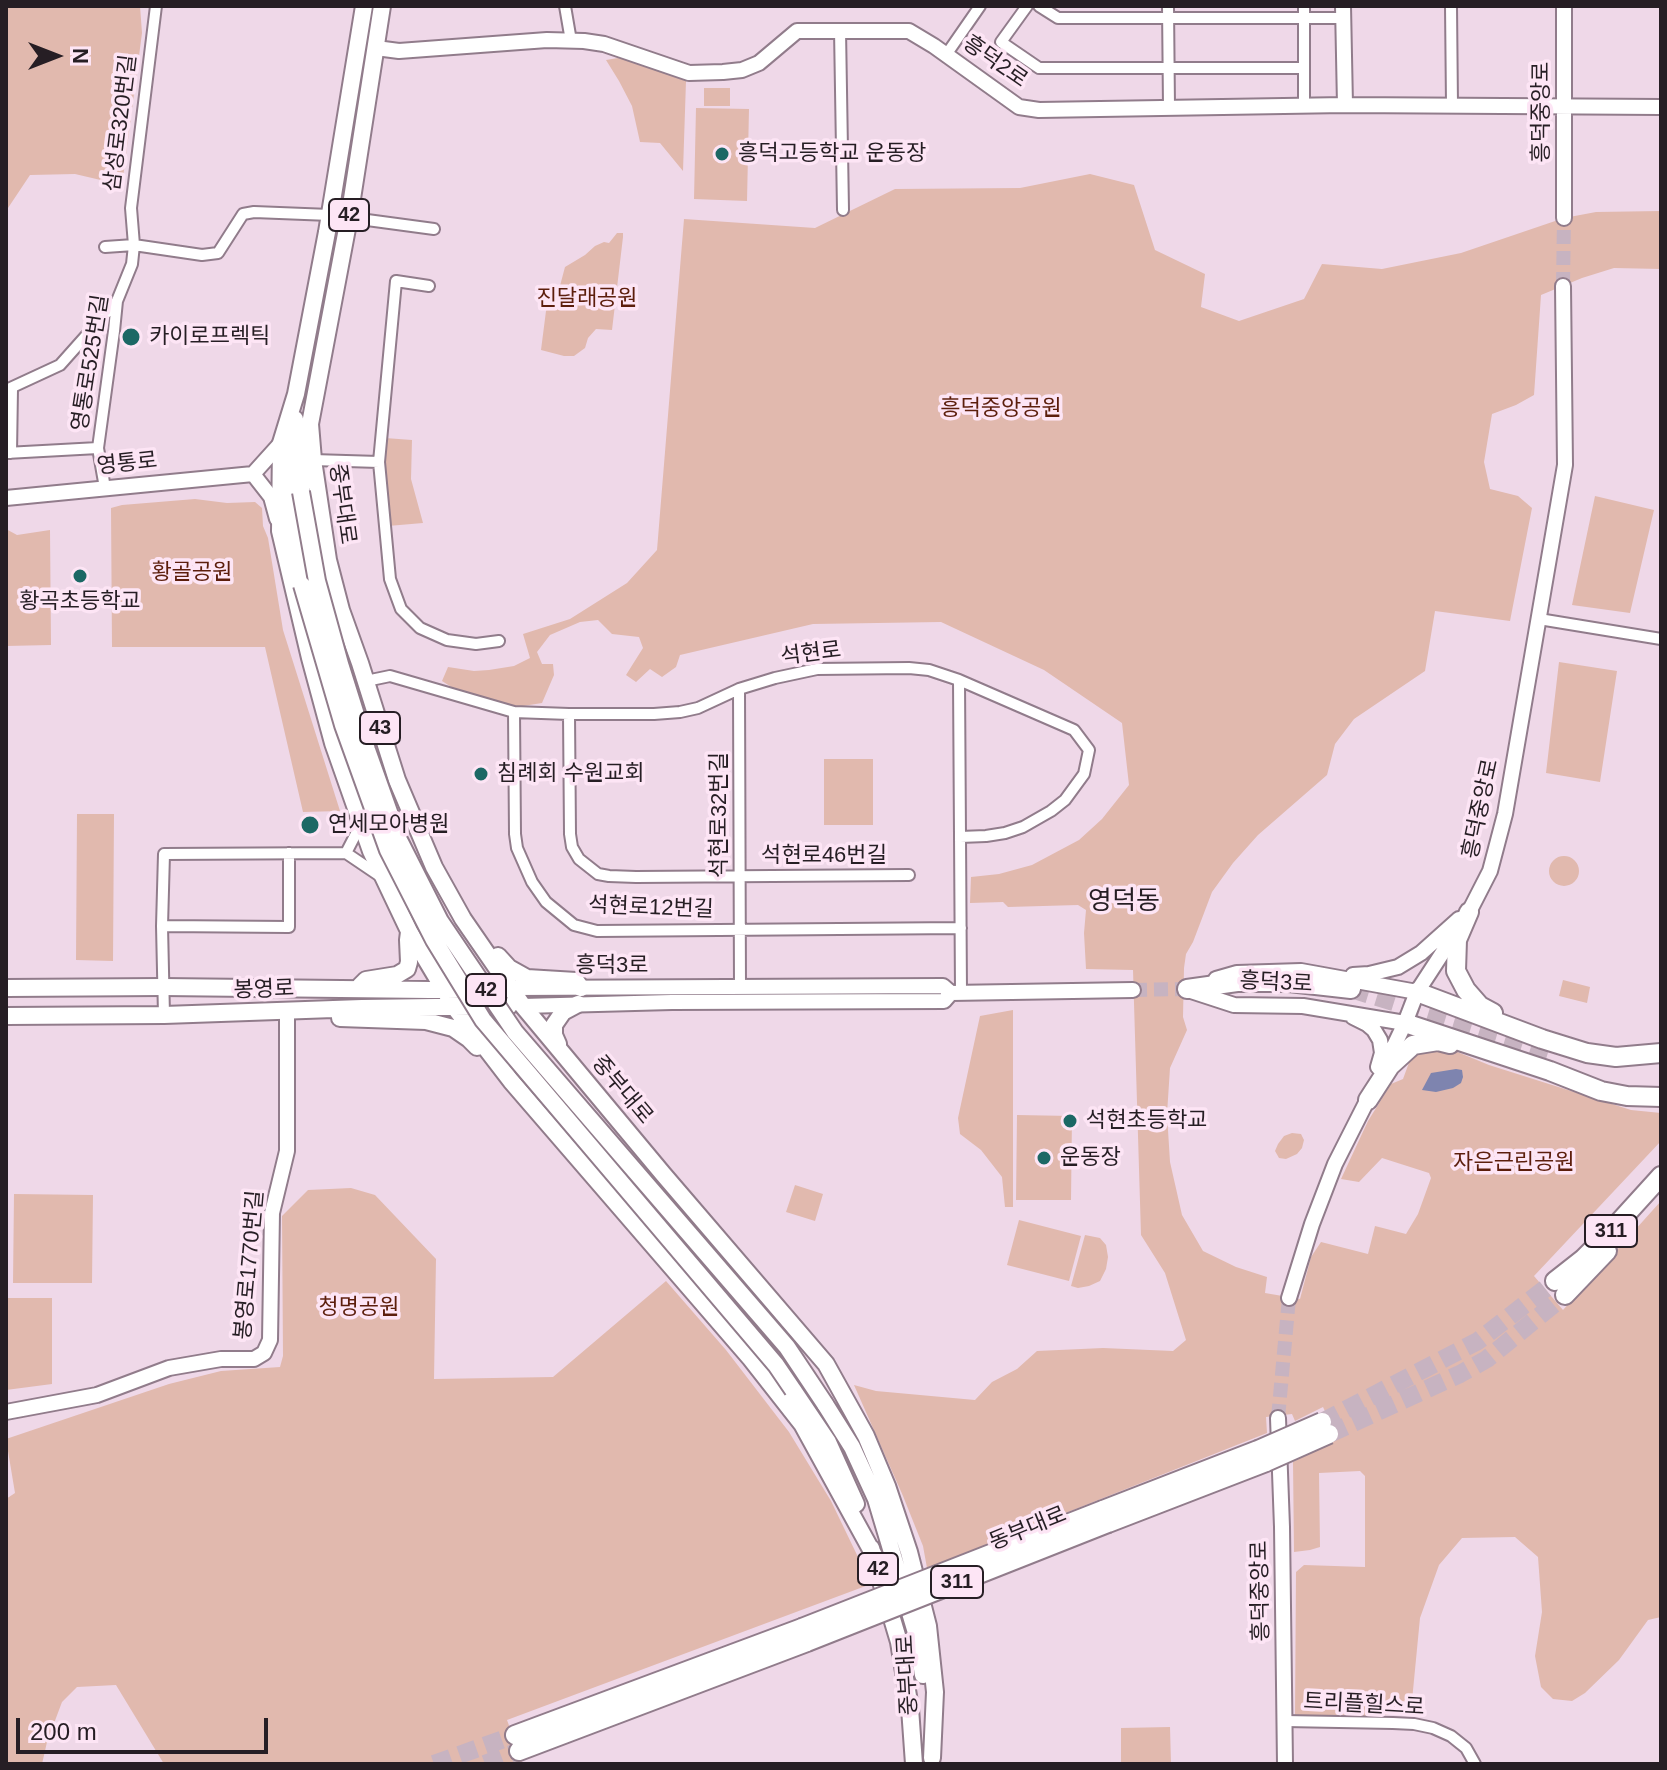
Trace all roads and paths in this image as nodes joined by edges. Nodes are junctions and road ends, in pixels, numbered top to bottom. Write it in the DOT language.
graph roads {
  1 [pos="156,6"];
  2 [pos="364,6"];
  3 [pos="382,6"];
  4 [pos="565,6"];
  5 [pos="980,6"];
  6 [pos="1027,6"];
  7 [pos="1039,6"];
  8 [pos="1451,6"];
  9 [pos="1564,6"];
  10 [pos="1304,11"];
  11 [pos="1168,12"];
  12 [pos="1344,12"];
  13 [pos="840,30"];
  14 [pos="571,41"];
  15 [pos="376,48"];
  16 [pos="946,55"];
  17 [pos="1168,68"];
  18 [pos="1304,68"];
  19 [pos="1304,105"];
  20 [pos="1345,105"];
  21 [pos="1452,105"];
  22 [pos="1564,105"];
  23 [pos="1169,107"];
  24 [pos="1661,107"];
  25 [pos="336,173"];
  26 [pos="355,176"];
  27 [pos="843,210"];
  28 [pos="330,215"];
  29 [pos="349,218"];
  30 [pos="1564,218"];
  31 [pos="434,229"];
  32 [pos="134,245"];
  33 [pos="105,247"];
  34 [pos="318,280"];
  35 [pos="335,283"];
  36 [pos="429,286"];
  37 [pos="1563,286"];
  38 [pos="117,301"];
  39 [pos="9,389"];
  40 [pos="296,394"];
  41 [pos="310,424"];
  42 [pos="281,443"];
  43 [pos="98,448"];
  44 [pos="8,453"];
  45 [pos="313,460"];
  46 [pos="379,462"];
  47 [pos="253,474"];
  48 [pos="105,488"];
  49 [pos="6,498"];
  50 [pos="280,531"];
  51 [pos="1539,619"];
  52 [pos="1661,639"];
  53 [pos="499,641"];
  54 [pos="959,680"];
  55 [pos="366,681"];
  56 [pos="739,689"];
  57 [pos="514,712"];
  58 [pos="569,714"];
  59 [pos="361,824"];
  60 [pos="960,837"];
  61 [pos="289,853"];
  62 [pos="346,853"];
  63 [pos="909,875"];
  64 [pos="740,876"];
  65 [pos="384,879"];
  66 [pos="1469,912"];
  67 [pos="465,921"];
  68 [pos="162,926"];
  69 [pos="961,928"];
  70 [pos="741,930"];
  71 [pos="409,931"];
  72 [pos="1320,974"];
  73 [pos="163,987"];
  74 [pos="6,988"];
  75 [pos="511,988"];
  76 [pos="740,988"];
  77 [pos="355,989"];
  78 [pos="1187,989"];
  79 [pos="404,990"];
  80 [pos="444,990"];
  81 [pos="1133,990"];
  82 [pos="956,992"];
  83 [pos="1417,992"];
  84 [pos="580,996"];
  85 [pos="1346,1000"];
  86 [pos="523,1006"];
  87 [pos="362,1008"];
  88 [pos="455,1008"];
  89 [pos="331,1009"];
  90 [pos="287,1011"];
  91 [pos="164,1015"];
  92 [pos="6,1016"];
  93 [pos="1405,1023"];
  94 [pos="560,1049"];
  95 [pos="1545,1049"];
  96 [pos="1661,1053"];
  97 [pos="1500,1054"];
  98 [pos="1661,1062"];
  99 [pos="511,1081"];
  100 [pos="1661,1088"];
  101 [pos="1661,1097"];
  102 [pos="1368,1100"];
  103 [pos="1661,1176"];
  104 [pos="1661,1190"];
  105 [pos="1289,1298"];
  106 [pos="6,1412"];
  107 [pos="1278,1418"];
  108 [pos="1326,1428"];
  109 [pos="875,1557"];
  110 [pos="1285,1721"];
  111 [pos="517,1743"];
  112 [pos="932,1761"];
  113 [pos="914,1764"];
  114 [pos="1285,1764"];
  115 [pos="1475,1764"];
  1 -- 32 [label="street, 삼성로320번길"];
  2 -- 25 [label="main road, 중부대로 / 42"];
  3 -- 15 [label="main road, 중부대로 / 42"];
  4 -- 14 [label="street"];
  5 -- 16 [label="street"];
  6 -- 17 [label="street"];
  7 -- 11 [label="street"];
  8 -- 21 [label="street"];
  9 -- 22 [label="street, 흥덕중앙로"];
  10 -- 11 [label="street"];
  10 -- 12 [label="street"];
  10 -- 18 [label="street"];
  11 -- 17 [label="street"];
  12 -- 20 [label="street"];
  13 -- 14 [label="street, 흥덕2로"];
  13 -- 16 [label="street, 흥덕2로"];
  13 -- 27 [label="street"];
  14 -- 15 [label="street, 흥덕2로"];
  15 -- 26 [label="main road, 중부대로 / 42"];
  16 -- 23 [label="street, 흥덕2로"];
  17 -- 18 [label="street"];
  17 -- 23 [label="street"];
  18 -- 19 [label="street"];
  19 -- 20 [label="street, 흥덕2로"];
  19 -- 23 [label="street, 흥덕2로"];
  20 -- 21 [label="street, 흥덕2로"];
  21 -- 22 [label="street, 흥덕2로"];
  22 -- 24 [label="street, 흥덕2로"];
  22 -- 30 [label="street, 흥덕중앙로"];
  25 -- 26 [label="main road"];
  25 -- 28 [label="main road, 중부대로 / 42"];
  26 -- 29 [label="main road, 중부대로 / 42"];
  28 -- 29 [label="street"];
  28 -- 32 [label="street"];
  28 -- 34 [label="main road, 중부대로 / 42"];
  29 -- 31 [label="street"];
  29 -- 35 [label="main road, 중부대로 / 42"];
  32 -- 33 [label="street"];
  32 -- 38 [label="street, 영통로525번길"];
  34 -- 35 [label="main road"];
  34 -- 40 [label="main road, 중부대로 / 42"];
  35 -- 41 [label="main road, 중부대로 / 42"];
  36 -- 46 [label="street"];
  37 -- 51 [label="street, 흥덕중앙로"];
  38 -- 39 [label="street"];
  38 -- 43 [label="street, 영통로525번길"];
  39 -- 44 [label="street"];
  40 -- 42 [label="main road, 중부대로 / 43"];
  40 -- 109 [label="main road, 중부대로 / 42, bridge"];
  41 -- 45 [label="main road, 중부대로 / 43"];
  41 -- 112 [label="main road, 중부대로 / 42, bridge"];
  42 -- 47 [label="street"];
  42 -- 50 [label="main road, 중부대로 / 43"];
  43 -- 44 [label="street"];
  43 -- 48 [label="street, 영통로525번길"];
  45 -- 46 [label="street"];
  45 -- 55 [label="main road, 중부대로 / 43"];
  46 -- 53 [label="street"];
  47 -- 48 [label="street, 영통로"];
  47 -- 50 [label="street"];
  48 -- 49 [label="street, 영통로"];
  50 -- 59 [label="main road, 중부대로 / 43"];
  51 -- 52 [label="street"];
  51 -- 66 [label="street, 흥덕중앙로"];
  54 -- 56 [label="street, 석현로"];
  54 -- 60 [label="street"];
  54 -- 60 [label="street, 석현로"];
  55 -- 57 [label="street, 석현로"];
  55 -- 67 [label="main road, 중부대로 / 43"];
  56 -- 58 [label="street, 석현로"];
  56 -- 64 [label="street, 석현로32번길"];
  57 -- 58 [label="street, 석현로"];
  57 -- 70 [label="street, 석현로12번길"];
  58 -- 64 [label="street, 석현로46번길"];
  59 -- 62 [label="street"];
  59 -- 65 [label="main road, 중부대로 / 43"];
  60 -- 69 [label="street"];
  61 -- 62 [label="street"];
  61 -- 68 [label="street"];
  61 -- 68 [label="street"];
  62 -- 65 [label="street"];
  63 -- 64 [label="street, 석현로46번길"];
  64 -- 70 [label="street, 석현로32번길"];
  65 -- 71 [label="main road, 중부대로 / 43"];
  66 -- 72 [label="street"];
  66 -- 83 [label="street, 흥덕중앙로"];
  66 -- 95 [label="highway"];
  67 -- 75 [label="main road, 중부대로 / 43"];
  67 -- 84 [label="main road"];
  68 -- 73 [label="street"];
  69 -- 70 [label="street, 석현로12번길"];
  69 -- 82 [label="street"];
  70 -- 76 [label="street, 석현로32번길"];
  71 -- 77 [label="main road"];
  71 -- 80 [label="main road, 중부대로"];
  72 -- 78 [label="street, 흥덕3로"];
  72 -- 83 [label="street, 흥덕3로"];
  73 -- 74 [label="main road, 봉영로"];
  73 -- 77 [label="main road, 봉영로"];
  73 -- 91 [label="street"];
  75 -- 80 [label="main road, 봉영로"];
  75 -- 84 [label="street, 흥덕3로"];
  75 -- 86 [label="main road, 중부대로 / 43"];
  76 -- 82 [label="street, 흥덕3로"];
  76 -- 84 [label="street, 흥덕3로"];
  77 -- 79 [label="main road, 봉영로"];
  78 -- 85 [label="highway"];
  79 -- 80 [label="main road, 봉영로"];
  79 -- 87 [label="main road"];
  80 -- 88 [label="main road, 중부대로"];
  81 -- 82 [label="street, 흥덕3로"];
  82 -- 84 [label="street, 흥덕3로"];
  83 -- 93 [label="street, 흥덕중앙로"];
  83 -- 95 [label="highway"];
  84 -- 86 [label="street, 흥덕3로"];
  84 -- 94 [label="main road"];
  85 -- 93 [label="street, 흥덕3로"];
  85 -- 102 [label="street"];
  86 -- 88 [label="main road, 봉영로"];
  86 -- 94 [label="main road, 중부대로"];
  87 -- 88 [label="main road, 봉영로"];
  87 -- 89 [label="main road, 봉영로"];
  88 -- 99 [label="main road, 중부대로"];
  89 -- 90 [label="main road, 봉영로"];
  89 -- 99 [label="main road"];
  90 -- 91 [label="main road, 봉영로"];
  90 -- 106 [label="street, 봉영로1770번길"];
  91 -- 92 [label="main road, 봉영로"];
  93 -- 97 [label="highway"];
  93 -- 102 [label="street, 흥덕중앙로"];
  94 -- 112 [label="main road, 중부대로"];
  95 -- 96 [label="highway"];
  95 -- 98 [label="highway"];
  95 -- 100 [label="highway"];
  97 -- 101 [label="highway"];
  97 -- 102 [label="highway"];
  99 -- 109 [label="main road, 중부대로"];
  102 -- 105 [label="street, 흥덕중앙로"];
  103 -- 104 [label="highway, 311"];
  107 -- 110 [label="street, 흥덕중앙로"];
  108 -- 111 [label="highway, 동부대로 / 311, bridge"];
  109 -- 113 [label="main road, 중부대로 / 42"];
  110 -- 114 [label="street, 흥덕중앙로"];
  110 -- 115 [label="street, 트리플힐스로"];
}
